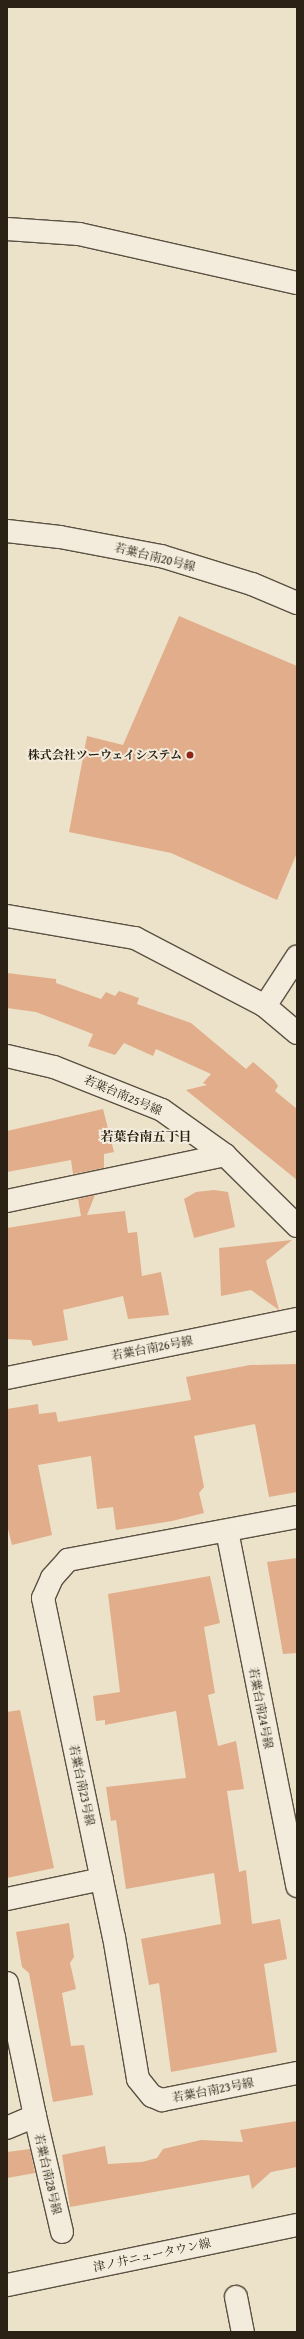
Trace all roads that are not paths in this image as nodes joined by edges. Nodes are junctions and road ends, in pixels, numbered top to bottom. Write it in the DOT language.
graph roads {
  1 [pos="7,229"];
  2 [pos="297,283"];
  3 [pos="7,531"];
  4 [pos="297,603"];
  5 [pos="7,916"];
  6 [pos="297,957"];
  7 [pos="265,1006"];
  8 [pos="297,1032"];
  9 [pos="7,1056"];
  10 [pos="225,1155"];
  11 [pos="7,1201"];
  12 [pos="297,1226"];
  13 [pos="297,1319"];
  14 [pos="7,1378"];
  15 [pos="297,1517"];
  16 [pos="227,1531"];
  17 [pos="102,1879"];
  18 [pos="297,1886"];
  19 [pos="7,1899"];
  20 [pos="7,1983"];
  21 [pos="297,2073"];
  22 [pos="35,2116"];
  23 [pos="7,2128"];
  24 [pos="297,2225"];
  25 [pos="62,2232"];
  26 [pos="7,2285"];
  27 [pos="236,2297"];
  28 [pos="243,2332"];
  1 -- 2 [label="street"];
  3 -- 4 [label="street, 若葉台南20号線"];
  5 -- 7 [label="street"];
  6 -- 7 [label="street"];
  7 -- 8 [label="street"];
  9 -- 10 [label="street, 若葉台南25号線"];
  10 -- 11 [label="street"];
  10 -- 12 [label="street, 若葉台南25号線"];
  13 -- 14 [label="street, 若葉台南26号線"];
  15 -- 16 [label="street, 若葉台南23号線"];
  16 -- 17 [label="street, 若葉台南23号線"];
  16 -- 18 [label="street, 若葉台南24号線"];
  17 -- 19 [label="street"];
  17 -- 21 [label="street, 若葉台南23号線"];
  20 -- 22 [label="street, 若葉台南28号線"];
  22 -- 23 [label="street"];
  22 -- 25 [label="street, 若葉台南28号線"];
  24 -- 26 [label="street, 津ノ井ニュータウン線"];
  27 -- 28 [label="street"];
}
